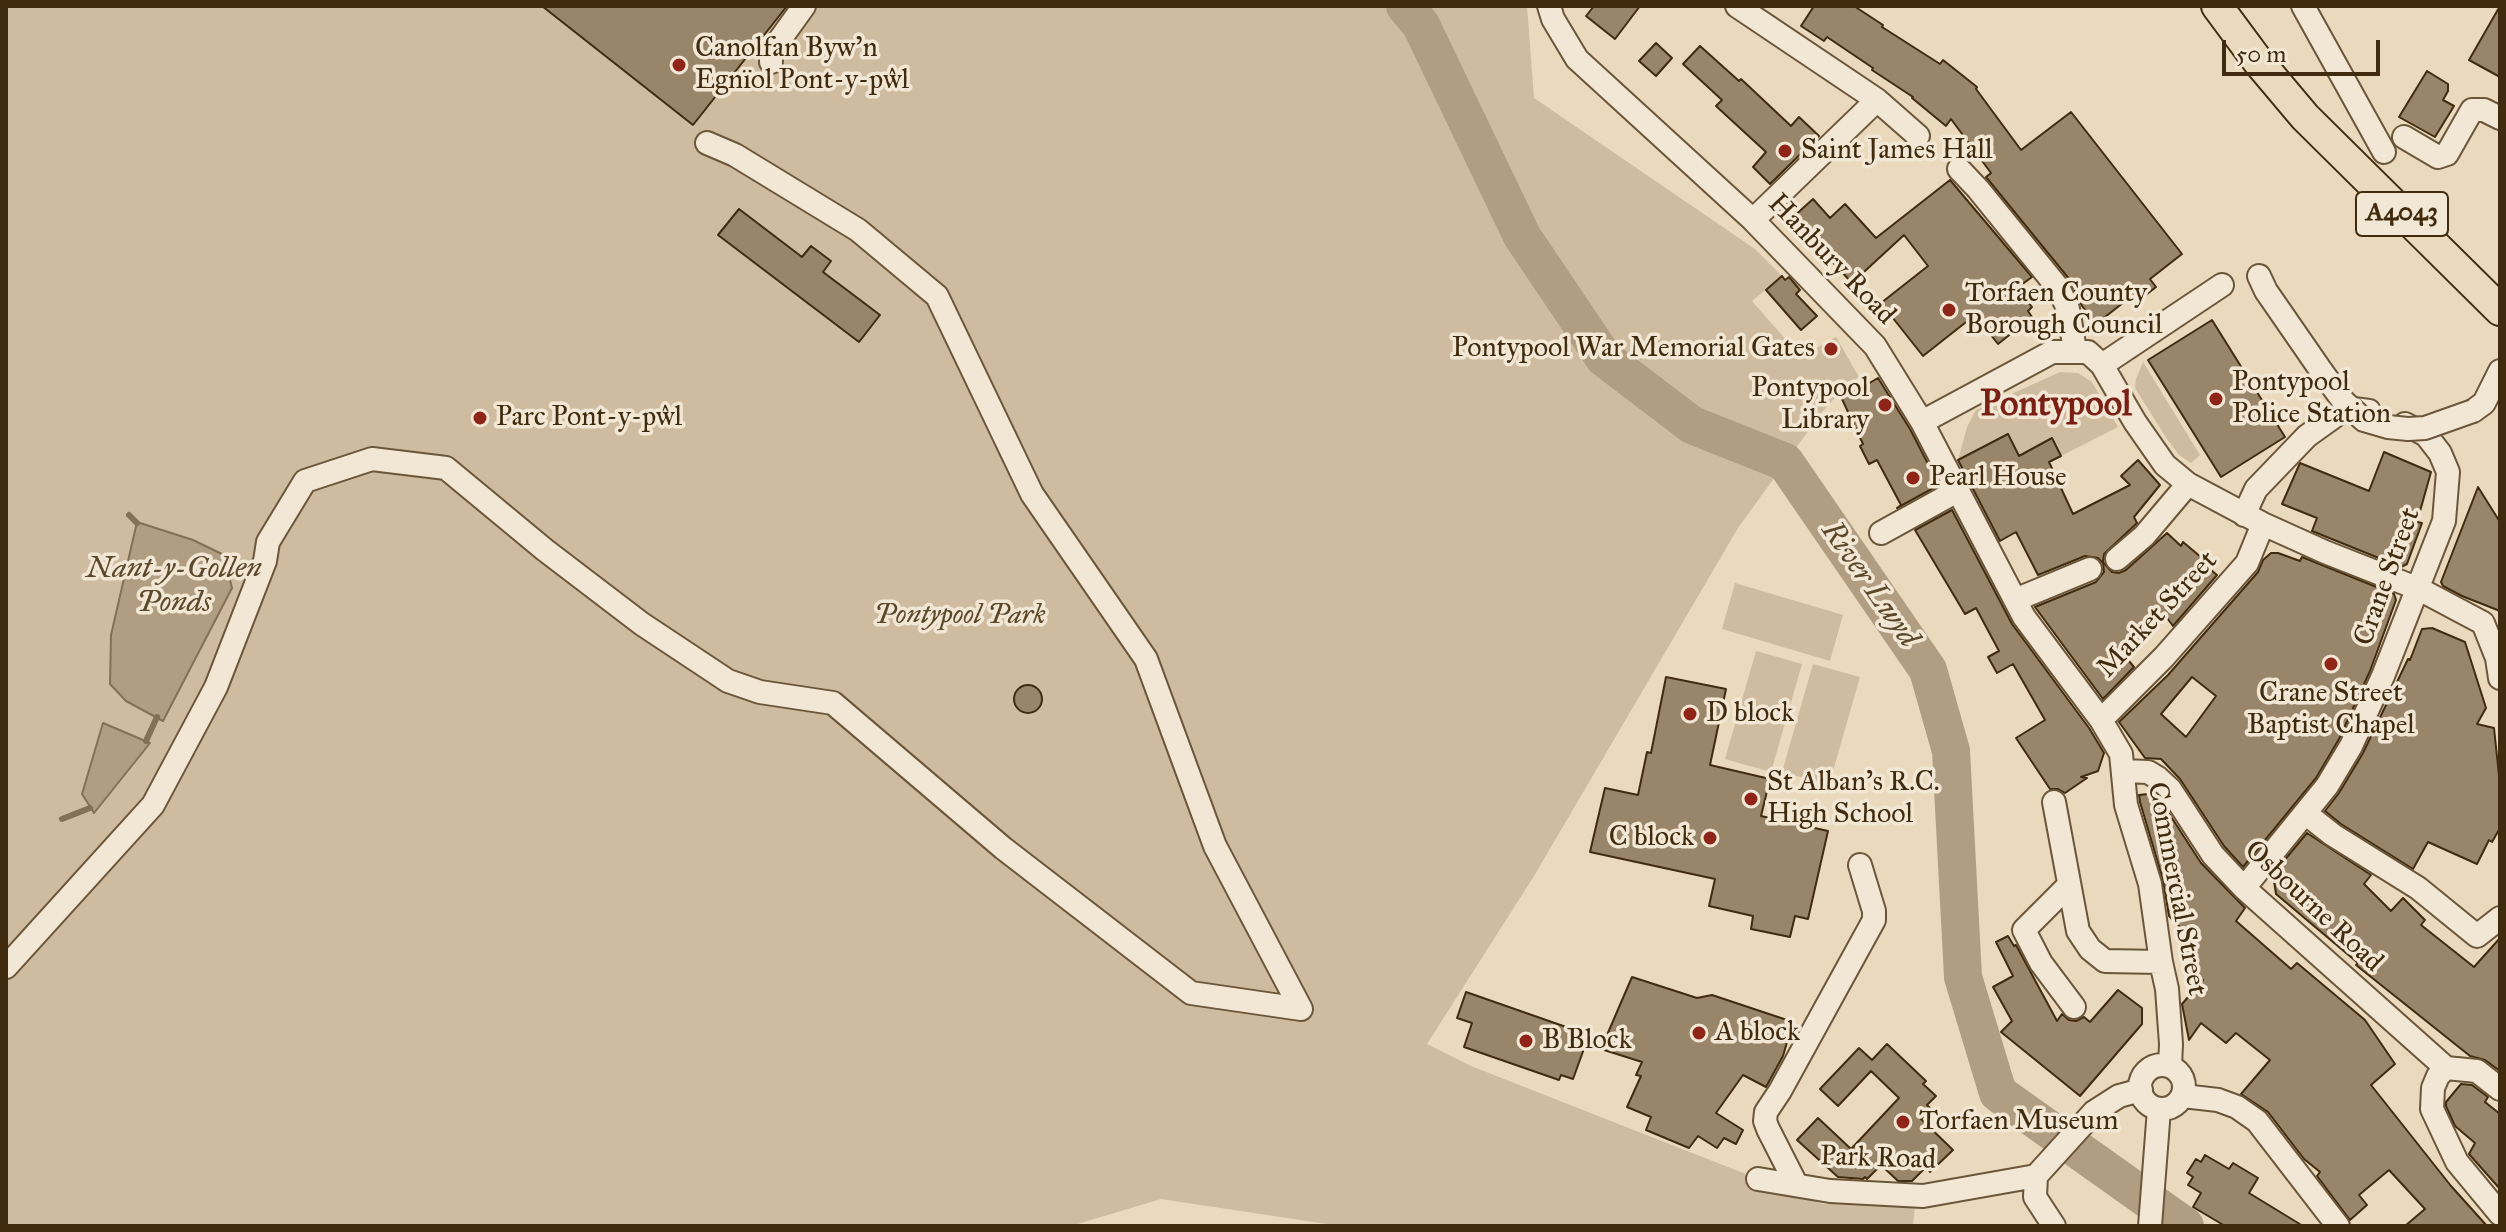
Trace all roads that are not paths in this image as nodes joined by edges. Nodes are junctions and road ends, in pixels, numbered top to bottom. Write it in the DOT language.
graph roads {
  1 [pos="804,6"];
  2 [pos="1549,6"];
  3 [pos="1737,6"];
  4 [pos="2217,6"];
  5 [pos="2303,6"];
  6 [pos="771,62"];
  7 [pos="1877,100"];
  8 [pos="2498,118"];
  9 [pos="1918,136"];
  10 [pos="2404,137"];
  11 [pos="707,143"];
  12 [pos="2384,152"];
  13 [pos="1959,169"];
  14 [pos="1753,220"];
  15 [pos="2259,276"];
  16 [pos="2222,285"];
  17 [pos="2500,310"];
  18 [pos="2075,350"];
  19 [pos="2102,365"];
  20 [pos="2500,371"];
  21 [pos="2486,405"];
  22 [pos="1922,422"];
  23 [pos="2188,484"];
  24 [pos="1957,491"];
  25 [pos="2253,519"];
  26 [pos="1881,533"];
  27 [pos="2117,559"];
  28 [pos="2090,569"];
  29 [pos="2419,589"];
  30 [pos="2015,600"];
  31 [pos="2500,678"];
  32 [pos="2101,720"];
  33 [pos="2123,771"];
  34 [pos="2170,789"];
  35 [pos="2054,802"];
  36 [pos="2305,813"];
  37 [pos="1860,865"];
  38 [pos="2068,886"];
  39 [pos="2244,888"];
  40 [pos="2500,918"];
  41 [pos="2161,962"];
  42 [pos="6,967"];
  43 [pos="2074,1007"];
  44 [pos="2439,1061"];
  45 [pos="2170,1066"];
  46 [pos="2500,1089"];
  47 [pos="2141,1090"];
  48 [pos="2183,1096"];
  49 [pos="2159,1109"];
  50 [pos="2040,1171"];
  51 [pos="1758,1179"];
  52 [pos="1796,1184"];
  53 [pos="2500,1214"];
  54 [pos="2054,1226"];
  55 [pos="2150,1226"];
  56 [pos="2338,1226"];
  1 -- 6 [label="street"];
  2 -- 14 [label="street, Hanbury Road"];
  3 -- 7 [label="street"];
  4 -- 17 [label="main road, A4043"];
  5 -- 12 [label="street"];
  7 -- 9 [label="street"];
  7 -- 14 [label="street"];
  8 -- 10 [label="street"];
  11 -- 42 [label="street"];
  13 -- 18 [label="street"];
  14 -- 22 [label="street, Hanbury Road"];
  15 -- 21 [label="street, bridge"];
  16 -- 19 [label="street"];
  18 -- 19 [label="street"];
  18 -- 22 [label="street"];
  19 -- 23 [label="street"];
  20 -- 21 [label="street"];
  22 -- 24 [label="street, Hanbury Road"];
  23 -- 25 [label="street"];
  23 -- 27 [label="street"];
  24 -- 26 [label="street"];
  24 -- 30 [label="street, Hanbury Road"];
  25 -- 29 [label="street"];
  25 -- 29 [label="street, Crane Street"];
  25 -- 32 [label="street, Market Street"];
  28 -- 30 [label="street"];
  29 -- 31 [label="street"];
  29 -- 36 [label="street, Crane Street"];
  30 -- 32 [label="street, Commercial Street"];
  32 -- 33 [label="street, Commercial Street"];
  33 -- 34 [label="street, Commercial Street"];
  33 -- 41 [label="street, Commercial Street"];
  34 -- 39 [label="street, Osbourne Road"];
  35 -- 38 [label="street"];
  36 -- 39 [label="street, Crane Street"];
  36 -- 40 [label="street"];
  37 -- 52 [label="street"];
  38 -- 41 [label="street"];
  38 -- 43 [label="street"];
  39 -- 44 [label="street, Osbourne Road"];
  41 -- 45 [label="street, Commercial Street"];
  44 -- 46 [label="street"];
  44 -- 53 [label="street"];
  45 -- 47 [label="street"];
  45 -- 48 [label="street"];
  47 -- 49 [label="street"];
  47 -- 50 [label="street"];
  48 -- 49 [label="street"];
  48 -- 56 [label="street"];
  49 -- 55 [label="street"];
  50 -- 52 [label="street, Park Road"];
  50 -- 54 [label="street"];
  51 -- 52 [label="street, Park Road"];
}
